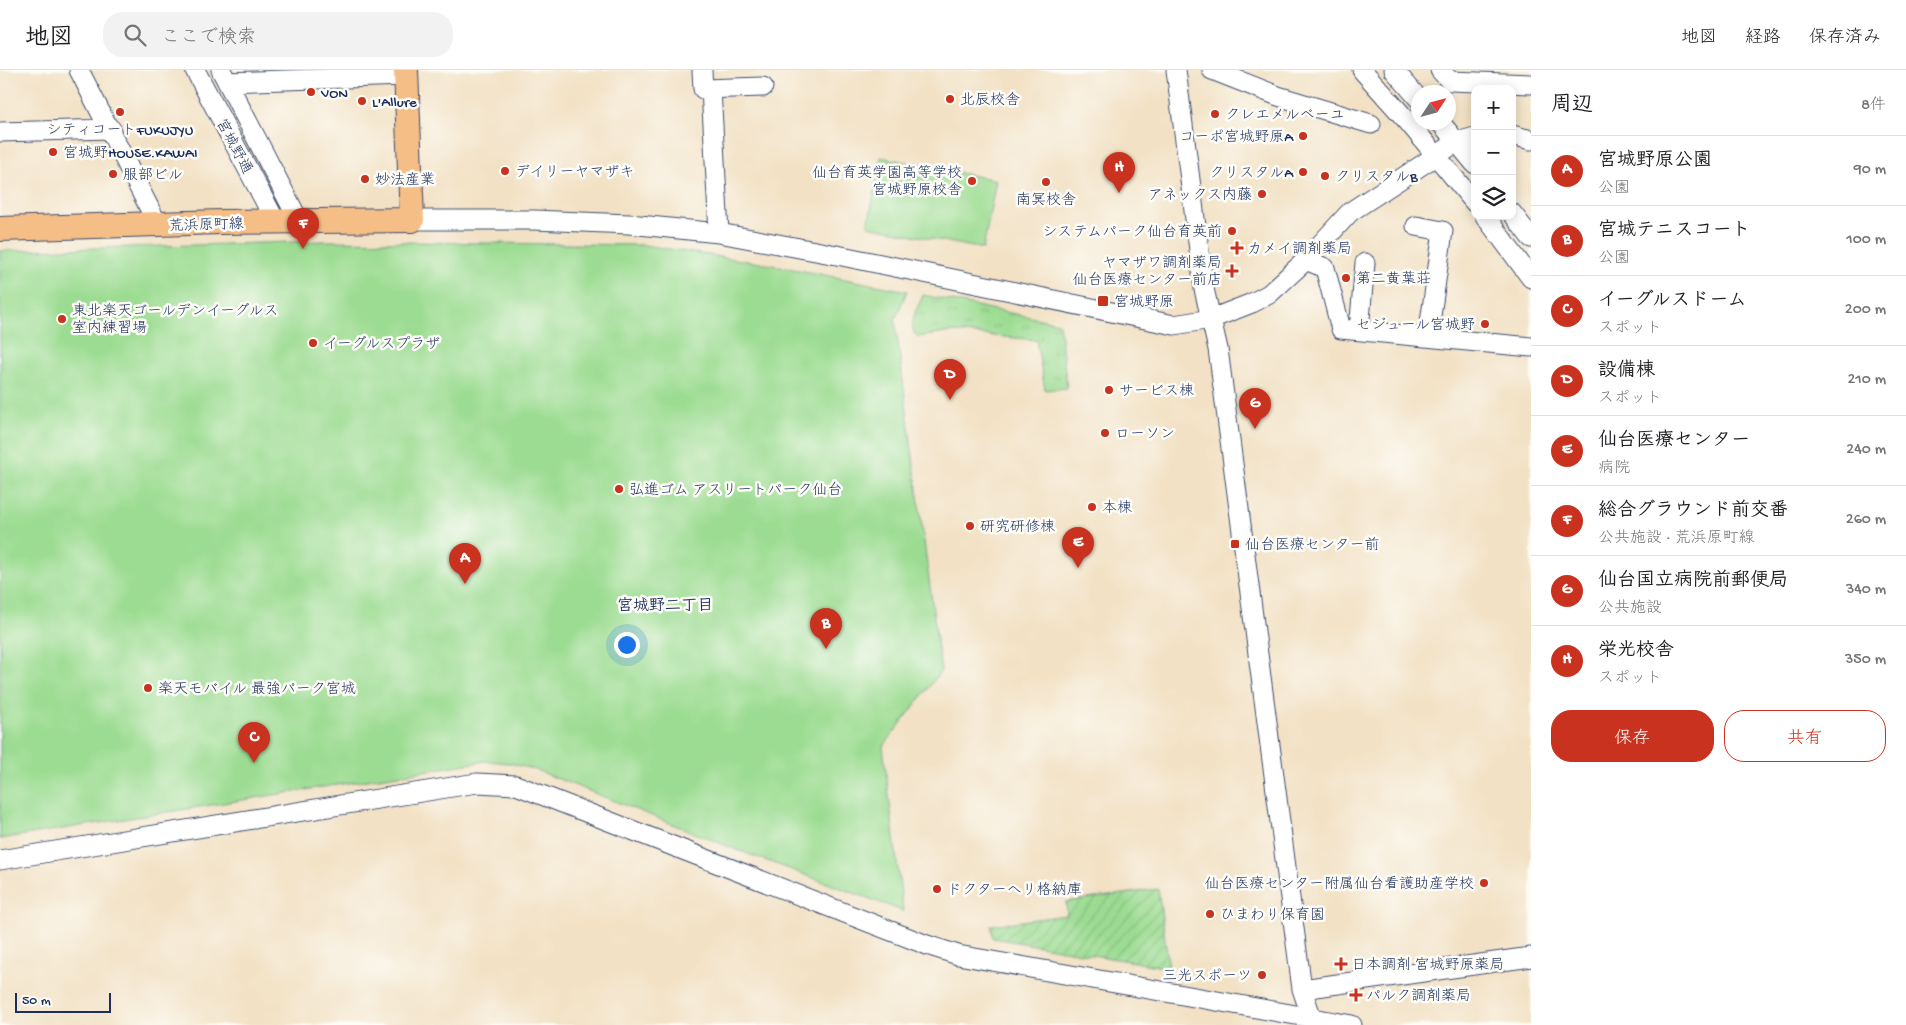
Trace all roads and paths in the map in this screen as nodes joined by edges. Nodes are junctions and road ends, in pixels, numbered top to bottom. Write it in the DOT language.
graph roads {
  1 [pos="79,70"];
  2 [pos="195,70"];
  3 [pos="702,70"];
  4 [pos="1176,70"];
  5 [pos="1212,70"];
  6 [pos="1362,70"];
  7 [pos="1394,70"];
  8 [pos="1440,70"];
  9 [pos="406,73"];
  10 [pos="224,76"];
  11 [pos="1531,84"];
  12 [pos="763,87"];
  13 [pos="711,89"];
  14 [pos="1411,90"];
  15 [pos="1372,124"];
  16 [pos="111,129"];
  17 [pos="1452,130"];
  18 [pos="0,132"];
  19 [pos="1516,136"];
  20 [pos="1466,140"];
  21 [pos="1531,140"];
  22 [pos="1471,153"];
  23 [pos="1437,156"];
  24 [pos="1471,198"];
  25 [pos="1516,218"];
  26 [pos="412,220"];
  27 [pos="1488,220"];
  28 [pos="299,221"];
  29 [pos="276,222"];
  30 [pos="158,225"];
  31 [pos="1416,226"];
  32 [pos="0,229"];
  33 [pos="719,233"];
  34 [pos="1531,238"];
  35 [pos="1306,260"];
  36 [pos="1365,263"];
  37 [pos="1531,278"];
  38 [pos="1211,319"];
  39 [pos="1359,330"];
  40 [pos="1428,337"];
  41 [pos="1531,347"];
  42 [pos="0,860"];
  43 [pos="1531,957"];
  44 [pos="1302,989"];
  45 [pos="1312,1022"];
  46 [pos="1352,1025"];
  1 -- 16 [label="street"];
  2 -- 29 [label="street, 宮城野通"];
  3 -- 13 [label="street"];
  4 -- 38 [label="street"];
  5 -- 15 [label="street"];
  6 -- 23 [label="street"];
  7 -- 14 [label="street"];
  8 -- 11 [label="street"];
  9 -- 10 [label="street"];
  9 -- 26 [label="main road"];
  10 -- 28 [label="street, 宮城野通"];
  12 -- 13 [label="street"];
  13 -- 33 [label="street"];
  16 -- 18 [label="street"];
  16 -- 30 [label="street"];
  17 -- 20 [label="street"];
  19 -- 21 [label="street"];
  20 -- 22 [label="street"];
  20 -- 23 [label="street"];
  23 -- 24 [label="street"];
  23 -- 35 [label="street"];
  25 -- 34 [label="street"];
  26 -- 28 [label="main road, 荒浜原町線"];
  26 -- 33 [label="street"];
  27 -- 37 [label="street"];
  28 -- 29 [label="main road, 荒浜原町線"];
  29 -- 30 [label="main road, 荒浜原町線"];
  30 -- 32 [label="main road, 荒浜原町線"];
  31 -- 40 [label="street"];
  33 -- 38 [label="street"];
  35 -- 38 [label="street"];
  35 -- 39 [label="street"];
  36 -- 39 [label="street"];
  38 -- 44 [label="street"];
  39 -- 40 [label="street"];
  40 -- 41 [label="street"];
  42 -- 45 [label="street"];
  43 -- 44 [label="street"];
  44 -- 45 [label="street"];
  45 -- 46 [label="street"];
}
